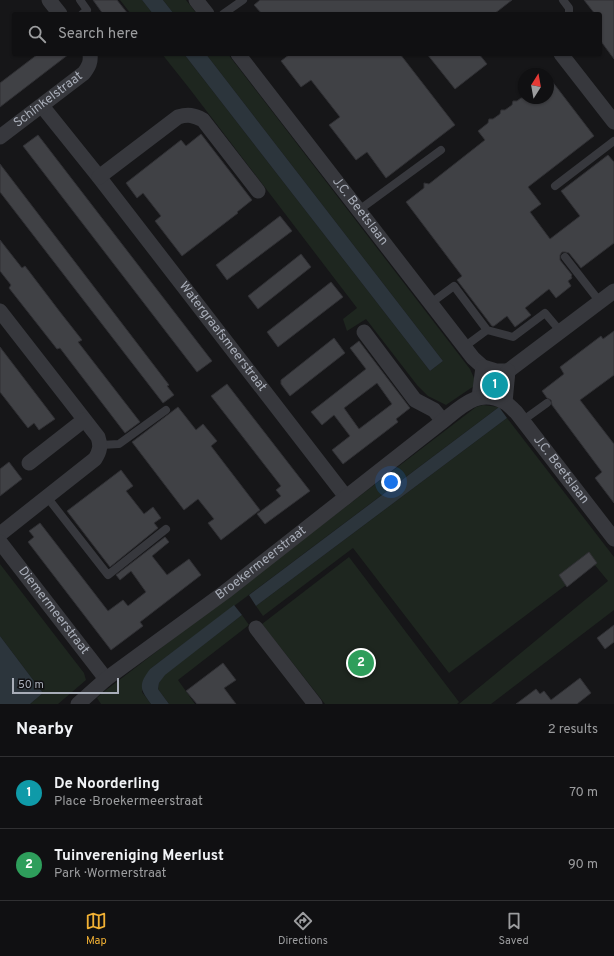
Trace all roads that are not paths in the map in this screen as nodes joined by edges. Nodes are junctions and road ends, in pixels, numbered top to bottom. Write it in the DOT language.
graph roads {
  1 [pos="49,0"];
  2 [pos="80,0"];
  3 [pos="196,0"];
  4 [pos="243,0"];
  5 [pos="563,0"];
  6 [pos="58,12"];
  7 [pos="84,12"];
  8 [pos="205,12"];
  9 [pos="226,12"];
  10 [pos="569,12"];
  11 [pos="90,56"];
  12 [pos="244,56"];
  13 [pos="563,56"];
  14 [pos="42,106"];
  15 [pos="614,122"];
  16 [pos="0,137"];
  17 [pos="614,140"];
  18 [pos="441,150"];
  19 [pos="99,177"];
  20 [pos="555,186"];
  21 [pos="258,191"];
  22 [pos="359,210"];
  23 [pos="565,257"];
  24 [pos="614,291"];
  25 [pos="600,302"];
  26 [pos="431,303"];
  27 [pos="0,311"];
  28 [pos="487,330"];
  29 [pos="364,332"];
  30 [pos="561,332"];
  31 [pos="464,347"];
  32 [pos="482,367"];
  33 [pos="508,371"];
  34 [pos="479,397"];
  35 [pos="505,402"];
  36 [pos="547,403"];
  37 [pos="166,410"];
  38 [pos="84,420"];
  39 [pos="443,420"];
  40 [pos="522,421"];
  41 [pos="101,445"];
  42 [pos="29,463"];
  43 [pos="346,496"];
  44 [pos="47,497"];
  45 [pos="166,529"];
  46 [pos="0,534"];
  47 [pos="614,539"];
  48 [pos="0,542"];
  49 [pos="256,628"];
  50 [pos="106,679"];
  51 [pos="78,704"];
  52 [pos="315,704"];
  1 -- 6 [label="street"];
  2 -- 7 [label="lane"];
  3 -- 8 [label="street"];
  4 -- 9 [label="lane"];
  5 -- 10 [label="lane"];
  11 -- 14 [label="street, Schinkelstraat"];
  12 -- 22 [label="street, J.C. Beetslaan"];
  13 -- 15 [label="street"];
  14 -- 16 [label="street, Schinkelstraat"];
  14 -- 19 [label="street, Watergraafsmeerstraat"];
  17 -- 20 [label="lane"];
  18 -- 22 [label="lane"];
  19 -- 21 [label="street"];
  19 -- 43 [label="street, Watergraafsmeerstraat"];
  22 -- 26 [label="street, J.C. Beetslaan"];
  23 -- 25 [label="lane"];
  24 -- 25 [label="street"];
  25 -- 30 [label="street"];
  26 -- 28 [label="lane"];
  26 -- 31 [label="street, J.C. Beetslaan"];
  27 -- 38 [label="street"];
  28 -- 30 [label="lane"];
  28 -- 31 [label="lane"];
  29 -- 39 [label="street"];
  30 -- 33 [label="street"];
  31 -- 32 [label="street, J.C. Beetslaan"];
  32 -- 33 [label="street"];
  32 -- 34 [label="street"];
  33 -- 35 [label="street"];
  34 -- 35 [label="street"];
  34 -- 39 [label="street, Broekermeerstraat"];
  35 -- 40 [label="street, J.C. Beetslaan"];
  36 -- 40 [label="lane"];
  37 -- 41 [label="lane"];
  38 -- 41 [label="street"];
  38 -- 42 [label="street"];
  39 -- 43 [label="street, Broekermeerstraat"];
  40 -- 47 [label="street, J.C. Beetslaan"];
  41 -- 44 [label="street"];
  43 -- 50 [label="street, Broekermeerstraat"];
  44 -- 45 [label="lane"];
  44 -- 46 [label="street"];
  48 -- 50 [label="street, Diemermeerstraat"];
  49 -- 52 [label="street"];
  50 -- 51 [label="street, Broekermeerstraat"];
}
